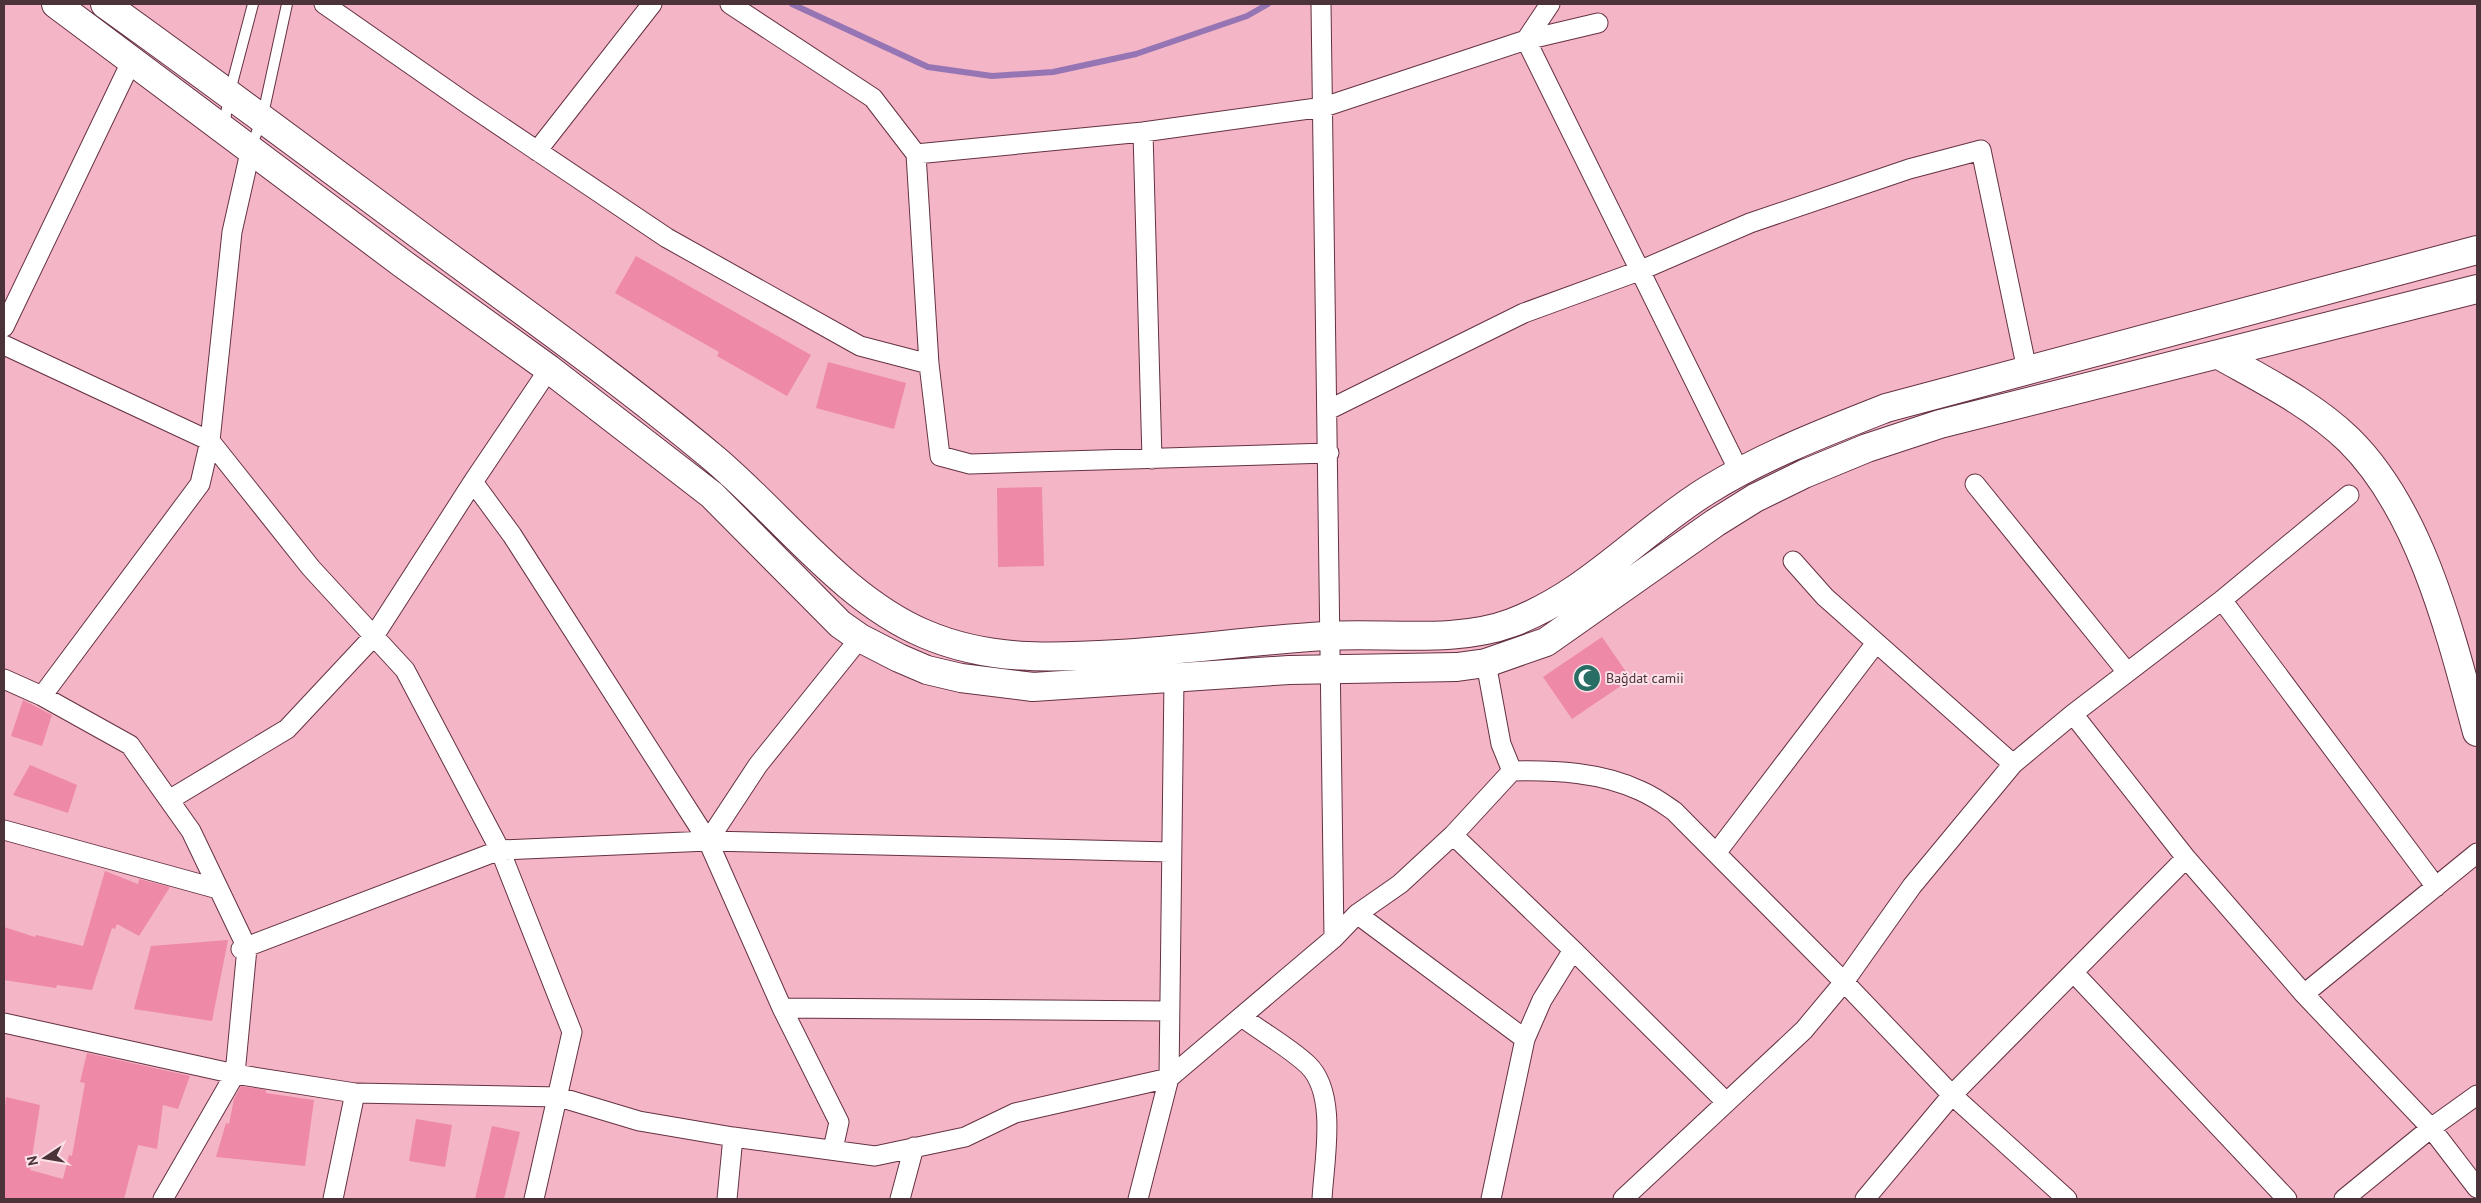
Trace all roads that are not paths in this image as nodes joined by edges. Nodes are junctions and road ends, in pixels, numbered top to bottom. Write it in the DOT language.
graph roads {
  1 [pos="56,4"];
  2 [pos="105,4"];
  3 [pos="253,4"];
  4 [pos="287,4"];
  5 [pos="324,4"];
  6 [pos="652,4"];
  7 [pos="730,4"];
  8 [pos="1550,4"];
  9 [pos="1321,8"];
  10 [pos="1598,23"];
  11 [pos="1526,40"];
  12 [pos="132,60"];
  13 [pos="229,95"];
  14 [pos="1324,107"];
  15 [pos="262,119"];
  16 [pos="224,128"];
  17 [pos="1143,132"];
  18 [pos="251,148"];
  19 [pos="537,151"];
  20 [pos="916,154"];
  21 [pos="2477,250"];
  22 [pos="1639,271"];
  23 [pos="2477,289"];
  24 [pos="4,327"];
  25 [pos="4,345"];
  26 [pos="2219,355"];
  27 [pos="929,364"];
  28 [pos="549,369"];
  29 [pos="2027,370"];
  30 [pos="1328,410"];
  31 [pos="210,442"];
  32 [pos="1328,453"];
  33 [pos="1152,459"];
  34 [pos="1740,473"];
  35 [pos="473,482"];
  36 [pos="1975,484"];
  37 [pos="2349,495"];
  38 [pos="1793,561"];
  39 [pos="2222,600"];
  40 [pos="1331,635"];
  41 [pos="374,636"];
  42 [pos="860,638"];
  43 [pos="1876,643"];
  44 [pos="1486,663"];
  45 [pos="1330,669"];
  46 [pos="2127,672"];
  47 [pos="4,679"];
  48 [pos="1174,679"];
  49 [pos="42,696"];
  50 [pos="2073,714"];
  51 [pos="2477,732"];
  52 [pos="2013,764"];
  53 [pos="1512,771"];
  54 [pos="169,800"];
  55 [pos="4,830"];
  56 [pos="1453,836"];
  57 [pos="708,841"];
  58 [pos="500,850"];
  59 [pos="1170,852"];
  60 [pos="1717,852"];
  61 [pos="2477,853"];
  62 [pos="2186,858"];
  63 [pos="2436,887"];
  64 [pos="218,888"];
  65 [pos="1358,914"];
  66 [pos="1334,938"];
  67 [pos="244,948"];
  68 [pos="1573,950"];
  69 [pos="2074,973"];
  70 [pos="1844,982"];
  71 [pos="2304,994"];
  72 [pos="782,1008"];
  73 [pos="1170,1011"];
  74 [pos="1242,1017"];
  75 [pos="4,1023"];
  76 [pos="1525,1039"];
  77 [pos="235,1074"];
  78 [pos="1169,1078"];
  79 [pos="355,1093"];
  80 [pos="1952,1095"];
  81 [pos="2477,1095"];
  82 [pos="559,1097"];
  83 [pos="1726,1102"];
  84 [pos="2431,1128"];
  85 [pos="733,1137"];
  86 [pos="914,1147"];
  87 [pos="833,1149"];
  88 [pos="2477,1188"];
  89 [pos="164,1199"];
  90 [pos="333,1199"];
  91 [pos="534,1199"];
  92 [pos="727,1199"];
  93 [pos="900,1199"];
  94 [pos="1138,1199"];
  95 [pos="1322,1199"];
  96 [pos="1491,1199"];
  97 [pos="1623,1199"];
  98 [pos="1865,1199"];
  99 [pos="2066,1199"];
  100 [pos="2287,1199"];
  101 [pos="2344,1199"];
  1 -- 12 [label="main road"];
  2 -- 13 [label="main road"];
  3 -- 13 [label="lane"];
  4 -- 15 [label="lane"];
  5 -- 19 [label="street"];
  6 -- 19 [label="street"];
  7 -- 20 [label="street"];
  8 -- 11 [label="street"];
  9 -- 14 [label="street"];
  10 -- 11 [label="street"];
  11 -- 14 [label="street"];
  11 -- 22 [label="street"];
  12 -- 16 [label="main road"];
  12 -- 24 [label="street"];
  13 -- 15 [label="main road"];
  13 -- 16 [label="lane"];
  14 -- 17 [label="street"];
  14 -- 30 [label="street"];
  15 -- 18 [label="lane"];
  15 -- 40 [label="main road"];
  16 -- 18 [label="main road"];
  17 -- 20 [label="street"];
  17 -- 33 [label="street"];
  18 -- 28 [label="main road"];
  18 -- 31 [label="street"];
  19 -- 27 [label="street"];
  20 -- 27 [label="street"];
  21 -- 29 [label="main road"];
  22 -- 29 [label="street"];
  22 -- 30 [label="street"];
  22 -- 34 [label="street"];
  23 -- 26 [label="main road"];
  25 -- 31 [label="street"];
  26 -- 44 [label="main road"];
  26 -- 51 [label="main road"];
  27 -- 33 [label="street"];
  28 -- 35 [label="street"];
  28 -- 42 [label="main road"];
  29 -- 34 [label="main road"];
  30 -- 32 [label="street"];
  31 -- 41 [label="street"];
  31 -- 49 [label="street"];
  32 -- 33 [label="street"];
  32 -- 40 [label="street"];
  34 -- 40 [label="main road"];
  35 -- 41 [label="street"];
  35 -- 57 [label="street"];
  36 -- 46 [label="street"];
  37 -- 39 [label="street"];
  38 -- 43 [label="street"];
  39 -- 46 [label="street"];
  39 -- 63 [label="street"];
  40 -- 45 [label="street"];
  41 -- 54 [label="street"];
  41 -- 58 [label="street"];
  42 -- 48 [label="main road"];
  42 -- 57 [label="street"];
  43 -- 52 [label="street"];
  43 -- 60 [label="street"];
  44 -- 45 [label="main road"];
  44 -- 53 [label="street"];
  45 -- 48 [label="main road"];
  45 -- 66 [label="street"];
  46 -- 50 [label="street"];
  47 -- 49 [label="street"];
  48 -- 59 [label="street"];
  49 -- 54 [label="street"];
  50 -- 52 [label="street"];
  50 -- 62 [label="street"];
  52 -- 70 [label="street"];
  53 -- 56 [label="street"];
  53 -- 60 [label="street"];
  54 -- 64 [label="street"];
  55 -- 64 [label="street"];
  56 -- 65 [label="street"];
  56 -- 68 [label="street"];
  57 -- 58 [label="street"];
  57 -- 59 [label="street"];
  57 -- 72 [label="street"];
  58 -- 67 [label="street"];
  58 -- 82 [label="street"];
  59 -- 73 [label="street"];
  60 -- 70 [label="street"];
  61 -- 63 [label="street"];
  62 -- 69 [label="street"];
  62 -- 71 [label="street"];
  63 -- 71 [label="street"];
  64 -- 67 [label="street"];
  65 -- 66 [label="street"];
  65 -- 76 [label="street"];
  66 -- 74 [label="street"];
  67 -- 77 [label="street"];
  68 -- 76 [label="street"];
  68 -- 83 [label="street"];
  69 -- 80 [label="street"];
  69 -- 100 [label="street"];
  70 -- 80 [label="street"];
  70 -- 83 [label="street"];
  71 -- 84 [label="street"];
  72 -- 73 [label="street"];
  72 -- 87 [label="street"];
  73 -- 78 [label="street"];
  74 -- 78 [label="street"];
  74 -- 95 [label="street"];
  75 -- 77 [label="street"];
  76 -- 96 [label="street"];
  77 -- 79 [label="street"];
  77 -- 89 [label="street"];
  78 -- 86 [label="street"];
  78 -- 94 [label="street"];
  79 -- 82 [label="street"];
  79 -- 90 [label="street"];
  80 -- 98 [label="street"];
  80 -- 99 [label="street"];
  81 -- 84 [label="street"];
  82 -- 85 [label="street"];
  82 -- 91 [label="street"];
  83 -- 97 [label="street"];
  84 -- 88 [label="street"];
  84 -- 101 [label="street"];
  85 -- 87 [label="street"];
  85 -- 92 [label="street"];
  86 -- 87 [label="street"];
  86 -- 93 [label="street"];
}
